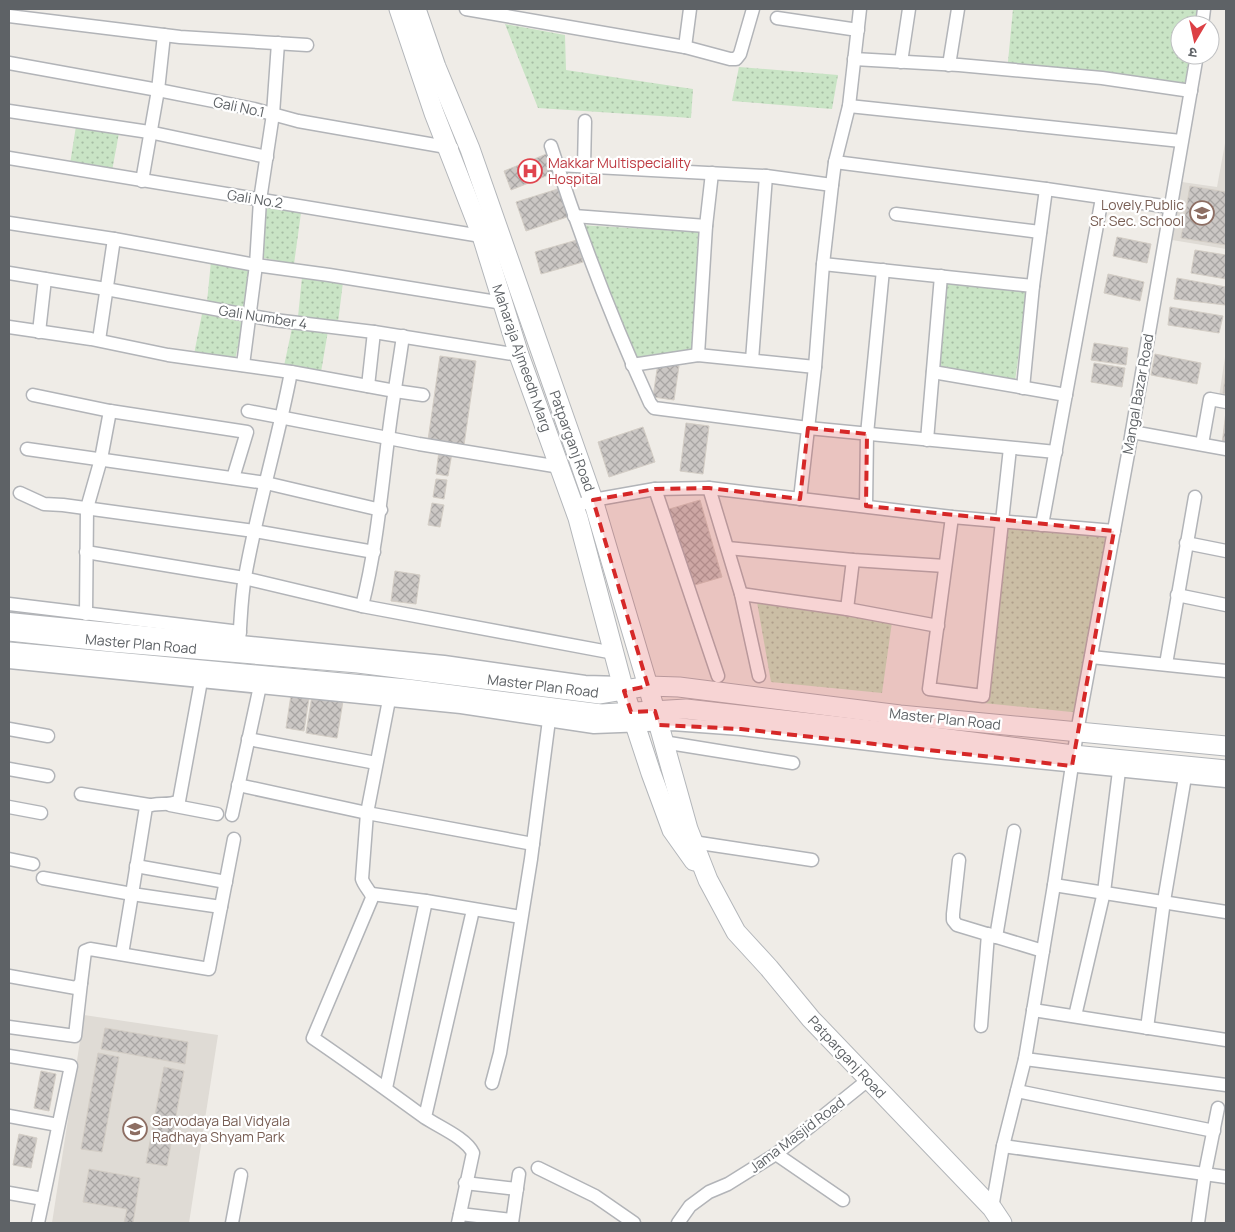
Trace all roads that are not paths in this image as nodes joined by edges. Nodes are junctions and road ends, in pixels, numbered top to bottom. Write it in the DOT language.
graph roads {
  1 [pos="399,9"];
  2 [pos="416,9"];
  3 [pos="466,9"];
  4 [pos="690,9"];
  5 [pos="753,9"];
  6 [pos="860,9"];
  7 [pos="909,9"];
  8 [pos="958,9"];
  9 [pos="9,16"];
  10 [pos="777,18"];
  11 [pos="858,30"];
  12 [pos="164,35"];
  13 [pos="278,43"];
  14 [pos="307,45"];
  15 [pos="685,47"];
  16 [pos="854,59"];
  17 [pos="901,62"];
  18 [pos="9,63"];
  19 [pos="949,64"];
  20 [pos="1195,65"];
  21 [pos="158,90"];
  22 [pos="1191,91"];
  23 [pos="849,106"];
  24 [pos="9,111"];
  25 [pos="274,114"];
  26 [pos="585,121"];
  27 [pos="149,132"];
  28 [pos="1181,141"];
  29 [pos="551,146"];
  30 [pos="448,148"];
  31 [pos="470,149"];
  32 [pos="267,156"];
  33 [pos="9,158"];
  34 [pos="835,162"];
  35 [pos="557,165"];
  36 [pos="584,167"];
  37 [pos="712,173"];
  38 [pos="766,176"];
  39 [pos="142,180"];
  40 [pos="832,185"];
  41 [pos="1046,189"];
  42 [pos="1102,198"];
  43 [pos="260,200"];
  44 [pos="1170,207"];
  45 [pos="896,214"];
  46 [pos="574,216"];
  47 [pos="9,223"];
  48 [pos="706,226"];
  49 [pos="1040,232"];
  50 [pos="482,236"];
  51 [pos="114,239"];
  52 [pos="502,239"];
  53 [pos="823,264"];
  54 [pos="256,265"];
  55 [pos="883,270"];
  56 [pos="9,274"];
  57 [pos="941,276"];
  58 [pos="45,279"];
  59 [pos="1033,286"];
  60 [pos="106,289"];
  61 [pos="503,303"];
  62 [pos="251,316"];
  63 [pos="9,327"];
  64 [pos="39,332"];
  65 [pos="374,332"];
  66 [pos="403,336"];
  67 [pos="99,340"];
  68 [pos="698,354"];
  69 [pos="518,355"];
  70 [pos="752,360"];
  71 [pos="243,365"];
  72 [pos="632,365"];
  73 [pos="815,367"];
  74 [pos="291,372"];
  75 [pos="933,372"];
  76 [pos="368,386"];
  77 [pos="1022,388"];
  78 [pos="395,391"];
  79 [pos="33,395"];
  80 [pos="423,395"];
  81 [pos="1066,395"];
  82 [pos="1226,402"];
  83 [pos="110,411"];
  84 [pos="248,411"];
  85 [pos="283,418"];
  86 [pos="808,428"];
  87 [pos="1132,432"];
  88 [pos="867,434"];
  89 [pos="388,438"];
  90 [pos="927,440"];
  91 [pos="1202,444"];
  92 [pos="1010,448"];
  93 [pos="27,449"];
  94 [pos="1226,449"];
  95 [pos="1056,452"];
  96 [pos="101,459"];
  97 [pos="560,467"];
  98 [pos="233,478"];
  99 [pos="266,483"];
  100 [pos="709,488"];
  101 [pos="655,489"];
  102 [pos="20,493"];
  103 [pos="1195,497"];
  104 [pos="800,499"];
  105 [pos="593,500"];
  106 [pos="866,506"];
  107 [pos="574,507"];
  108 [pos="87,508"];
  109 [pos="381,510"];
  110 [pos="952,517"];
  111 [pos="1001,521"];
  112 [pos="1042,525"];
  113 [pos="254,530"];
  114 [pos="1114,532"];
  115 [pos="1186,543"];
  116 [pos="728,548"];
  117 [pos="1226,551"];
  118 [pos="86,552"];
  119 [pos="374,552"];
  120 [pos="853,560"];
  121 [pos="946,566"];
  122 [pos="244,578"];
  123 [pos="741,594"];
  124 [pos="1177,596"];
  125 [pos="9,604"];
  126 [pos="1226,605"];
  127 [pos="362,606"];
  128 [pos="846,609"];
  129 [pos="86,614"];
  130 [pos="9,618"];
  131 [pos="938,626"];
  132 [pos="9,631"];
  133 [pos="239,637"];
  134 [pos="9,652"];
  135 [pos="614,653"];
  136 [pos="1091,657"];
  137 [pos="9,662"];
  138 [pos="1166,664"];
  139 [pos="1226,671"];
  140 [pos="718,676"];
  141 [pos="759,676"];
  142 [pos="201,681"];
  143 [pos="260,686"];
  144 [pos="648,686"];
  145 [pos="623,687"];
  146 [pos="389,700"];
  147 [pos="633,719"];
  148 [pos="549,720"];
  149 [pos="659,726"];
  150 [pos="9,728"];
  151 [pos="1077,732"];
  152 [pos="48,736"];
  153 [pos="248,739"];
  154 [pos="1226,746"];
  155 [pos="1073,760"];
  156 [pos="376,763"];
  157 [pos="793,763"];
  158 [pos="9,769"];
  159 [pos="1226,770"];
  160 [pos="1120,771"];
  161 [pos="48,776"];
  162 [pos="1185,777"];
  163 [pos="1226,781"];
  164 [pos="238,785"];
  165 [pos="81,794"];
  166 [pos="149,805"];
  167 [pos="170,805"];
  168 [pos="9,807"];
  169 [pos="41,813"];
  170 [pos="367,813"];
  171 [pos="217,814"];
  172 [pos="232,814"];
  173 [pos="1014,831"];
  174 [pos="234,839"];
  175 [pos="693,842"];
  176 [pos="533,844"];
  177 [pos="9,859"];
  178 [pos="812,860"];
  179 [pos="960,860"];
  180 [pos="33,864"];
  181 [pos="136,866"];
  182 [pos="43,878"];
  183 [pos="708,880"];
  184 [pos="226,882"];
  185 [pos="1054,885"];
  186 [pos="1104,892"];
  187 [pos="132,894"];
  188 [pos="372,894"];
  189 [pos="426,901"];
  190 [pos="1164,901"];
  191 [pos="221,907"];
  192 [pos="474,910"];
  193 [pos="1226,912"];
  194 [pos="521,917"];
  195 [pos="992,936"];
  196 [pos="1043,950"];
  197 [pos="122,954"];
  198 [pos="9,976"];
  199 [pos="81,983"];
  200 [pos="1033,1010"];
  201 [pos="1075,1016"];
  202 [pos="981,1026"];
  203 [pos="9,1027"];
  204 [pos="1148,1028"];
  205 [pos="1226,1040"];
  206 [pos="9,1056"];
  207 [pos="1025,1059"];
  208 [pos="868,1080"];
  209 [pos="492,1083"];
  210 [pos="1226,1085"];
  211 [pos="386,1088"];
  212 [pos="1017,1090"];
  213 [pos="1218,1108"];
  214 [pos="9,1116"];
  215 [pos="426,1118"];
  216 [pos="58,1125"];
  217 [pos="1214,1131"];
  218 [pos="1003,1146"];
  219 [pos="776,1154"];
  220 [pos="538,1168"];
  221 [pos="1205,1173"];
  222 [pos="518,1174"];
  223 [pos="240,1175"];
  224 [pos="1226,1177"];
  225 [pos="465,1184"];
  226 [pos="517,1189"];
  227 [pos="9,1193"];
  228 [pos="43,1199"];
  229 [pos="843,1200"];
  230 [pos="997,1216"];
  231 [pos="459,1219"];
  232 [pos="512,1222"];
  233 [pos="38,1223"];
  234 [pos="232,1223"];
  235 [pos="634,1223"];
  236 [pos="678,1223"];
  237 [pos="1198,1223"];
  1 -- 30 [label="main road, Maharaja Ajmeedh Marg"];
  2 -- 31 [label="main road, Patparganj Road"];
  3 -- 15 [label="street"];
  4 -- 15 [label="street"];
  5 -- 15 [label="street"];
  6 -- 11 [label="street"];
  7 -- 17 [label="street"];
  8 -- 19 [label="street"];
  9 -- 12 [label="street"];
  10 -- 11 [label="street"];
  11 -- 16 [label="street"];
  12 -- 13 [label="street"];
  12 -- 21 [label="street"];
  13 -- 14 [label="street"];
  13 -- 25 [label="street"];
  16 -- 17 [label="street"];
  16 -- 23 [label="street"];
  17 -- 19 [label="street"];
  18 -- 21 [label="street, Gali No.1"];
  19 -- 22 [label="street"];
  20 -- 22 [label="street, Mangal Bazar Road"];
  21 -- 25 [label="street, Gali No.1"];
  21 -- 27 [label="street"];
  22 -- 28 [label="street, Mangal Bazar Road"];
  23 -- 28 [label="street"];
  23 -- 34 [label="street"];
  24 -- 27 [label="street"];
  25 -- 30 [label="street, Gali No.1"];
  25 -- 32 [label="street"];
  26 -- 36 [label="street"];
  27 -- 32 [label="street"];
  27 -- 39 [label="street"];
  28 -- 44 [label="street, Mangal Bazar Road"];
  29 -- 35 [label="street"];
  30 -- 31 [label="street, Gali No.1"];
  30 -- 50 [label="main road, Maharaja Ajmeedh Marg"];
  31 -- 52 [label="main road, Patparganj Road"];
  32 -- 43 [label="street"];
  33 -- 39 [label="street, Gali No.2"];
  34 -- 40 [label="street"];
  34 -- 41 [label="street"];
  35 -- 36 [label="street"];
  35 -- 46 [label="street"];
  36 -- 37 [label="street"];
  37 -- 38 [label="street"];
  37 -- 48 [label="street"];
  38 -- 40 [label="street"];
  38 -- 70 [label="street"];
  39 -- 43 [label="street, Gali No.2"];
  40 -- 53 [label="street"];
  41 -- 42 [label="street"];
  41 -- 49 [label="street"];
  42 -- 44 [label="street"];
  42 -- 81 [label="street"];
  43 -- 50 [label="street, Gali No.2"];
  43 -- 54 [label="street"];
  44 -- 87 [label="street, Mangal Bazar Road"];
  45 -- 49 [label="street"];
  46 -- 48 [label="street"];
  46 -- 72 [label="street"];
  47 -- 51 [label="street"];
  48 -- 68 [label="street"];
  49 -- 59 [label="street"];
  50 -- 52 [label="street, Gali No.2"];
  50 -- 61 [label="main road, Maharaja Ajmeedh Marg"];
  51 -- 54 [label="street"];
  51 -- 60 [label="street"];
  52 -- 105 [label="main road, Patparganj Road"];
  53 -- 55 [label="street"];
  53 -- 73 [label="street"];
  54 -- 61 [label="street"];
  54 -- 62 [label="street"];
  55 -- 57 [label="street"];
  55 -- 88 [label="street"];
  56 -- 58 [label="street, Gali Number 4"];
  57 -- 59 [label="street"];
  57 -- 75 [label="street"];
  58 -- 60 [label="street, Gali Number 4"];
  58 -- 64 [label="street"];
  59 -- 77 [label="street"];
  60 -- 62 [label="street, Gali Number 4"];
  60 -- 67 [label="street"];
  61 -- 69 [label="main road, Maharaja Ajmeedh Marg"];
  62 -- 65 [label="street, Gali Number 4"];
  62 -- 71 [label="street"];
  63 -- 64 [label="street"];
  64 -- 67 [label="street"];
  65 -- 66 [label="street, Gali Number 4"];
  65 -- 76 [label="street"];
  66 -- 69 [label="street, Gali Number 4"];
  66 -- 78 [label="street"];
  67 -- 71 [label="street"];
  68 -- 70 [label="street"];
  68 -- 72 [label="street"];
  69 -- 97 [label="main road, Maharaja Ajmeedh Marg"];
  70 -- 73 [label="street"];
  71 -- 74 [label="street"];
  72 -- 86 [label="street"];
  73 -- 86 [label="street"];
  74 -- 76 [label="street"];
  74 -- 85 [label="street"];
  75 -- 77 [label="street"];
  75 -- 90 [label="street"];
  76 -- 78 [label="street"];
  77 -- 81 [label="street"];
  78 -- 80 [label="street"];
  78 -- 89 [label="street"];
  79 -- 83 [label="street"];
  81 -- 95 [label="street"];
  82 -- 91 [label="street"];
  83 -- 96 [label="street"];
  83 -- 98 [label="street"];
  84 -- 85 [label="street"];
  85 -- 89 [label="street"];
  85 -- 99 [label="street"];
  86 -- 88 [label="street"];
  86 -- 104 [label="street"];
  87 -- 91 [label="street"];
  87 -- 114 [label="street, Mangal Bazar Road"];
  88 -- 90 [label="street"];
  88 -- 106 [label="street"];
  89 -- 97 [label="street"];
  89 -- 109 [label="street"];
  90 -- 92 [label="street"];
  91 -- 94 [label="street"];
  92 -- 95 [label="street"];
  92 -- 111 [label="street"];
  93 -- 96 [label="street"];
  95 -- 112 [label="street"];
  96 -- 98 [label="street"];
  96 -- 108 [label="street"];
  97 -- 107 [label="main road, Maharaja Ajmeedh Marg"];
  98 -- 99 [label="street"];
  99 -- 109 [label="street"];
  99 -- 113 [label="street"];
  100 -- 101 [label="street"];
  100 -- 104 [label="street"];
  100 -- 116 [label="street"];
  101 -- 105 [label="street"];
  101 -- 140 [label="street"];
  102 -- 108 [label="street"];
  103 -- 115 [label="street"];
  104 -- 106 [label="street"];
  105 -- 107 [label="street"];
  105 -- 144 [label="main road, Patparganj Road"];
  106 -- 110 [label="street"];
  107 -- 135 [label="main road, Maharaja Ajmeedh Marg"];
  108 -- 113 [label="street"];
  108 -- 118 [label="street"];
  109 -- 119 [label="street"];
  110 -- 111 [label="street"];
  110 -- 121 [label="street"];
  111 -- 112 [label="street"];
  111 -- 131 [label="street"];
  112 -- 114 [label="street"];
  113 -- 119 [label="street"];
  113 -- 122 [label="street"];
  114 -- 136 [label="street, Mangal Bazar Road"];
  115 -- 117 [label="street"];
  115 -- 124 [label="street"];
  116 -- 120 [label="street"];
  116 -- 123 [label="street"];
  118 -- 122 [label="street"];
  118 -- 129 [label="street"];
  119 -- 127 [label="street"];
  120 -- 121 [label="street"];
  120 -- 128 [label="street"];
  121 -- 131 [label="street"];
  122 -- 127 [label="street"];
  122 -- 133 [label="street"];
  123 -- 128 [label="street"];
  123 -- 141 [label="street"];
  124 -- 126 [label="street"];
  124 -- 138 [label="street"];
  125 -- 129 [label="street"];
  127 -- 135 [label="street"];
  128 -- 131 [label="street"];
  129 -- 133 [label="street"];
  130 -- 133 [label="street"];
  132 -- 145 [label="main road, Master Plan Road"];
  133 -- 145 [label="street"];
  134 -- 147 [label="main road, Master Plan Road"];
  135 -- 145 [label="main road, Maharaja Ajmeedh Marg"];
  136 -- 138 [label="street"];
  136 -- 151 [label="street, Mangal Bazar Road"];
  137 -- 142 [label="street"];
  138 -- 139 [label="street"];
  142 -- 143 [label="street"];
  142 -- 167 [label="street"];
  143 -- 146 [label="street"];
  143 -- 153 [label="street"];
  144 -- 145 [label="main road, Master Plan Road"];
  144 -- 149 [label="main road, Patparganj Road"];
  144 -- 151 [label="main road, Master Plan Road"];
  145 -- 147 [label="main road, Maharaja Ajmeedh Marg"];
  146 -- 148 [label="street"];
  146 -- 156 [label="street"];
  147 -- 148 [label="street"];
  147 -- 149 [label="main road, Master Plan Road"];
  147 -- 183 [label="main road, Patparganj Road"];
  148 -- 176 [label="street"];
  149 -- 155 [label="main road, Master Plan Road"];
  149 -- 157 [label="street"];
  149 -- 175 [label="main road, Patparganj Road"];
  150 -- 152 [label="street"];
  151 -- 154 [label="main road, Master Plan Road"];
  151 -- 155 [label="street, Mangal Bazar Road"];
  153 -- 156 [label="street"];
  153 -- 164 [label="street"];
  155 -- 159 [label="main road, Master Plan Road"];
  155 -- 160 [label="street"];
  155 -- 185 [label="street, Mangal Bazar Road"];
  156 -- 170 [label="street"];
  158 -- 161 [label="street"];
  160 -- 162 [label="street"];
  160 -- 186 [label="street"];
  162 -- 163 [label="street"];
  162 -- 190 [label="street"];
  164 -- 170 [label="street"];
  164 -- 172 [label="street"];
  165 -- 166 [label="street"];
  166 -- 167 [label="street"];
  166 -- 181 [label="street"];
  167 -- 171 [label="street"];
  168 -- 169 [label="street"];
  170 -- 176 [label="street"];
  170 -- 188 [label="street"];
  173 -- 195 [label="street"];
  174 -- 184 [label="street"];
  175 -- 178 [label="street"];
  175 -- 183 [label="main road, Patparganj Road"];
  176 -- 194 [label="street"];
  177 -- 180 [label="street"];
  179 -- 195 [label="street"];
  181 -- 184 [label="street"];
  181 -- 187 [label="street"];
  182 -- 187 [label="street"];
  183 -- 208 [label="main road, Patparganj Road"];
  184 -- 191 [label="street"];
  185 -- 186 [label="street"];
  185 -- 196 [label="street, Mangal Bazar Road"];
  186 -- 190 [label="street"];
  186 -- 201 [label="street"];
  187 -- 191 [label="street"];
  187 -- 197 [label="street"];
  188 -- 189 [label="street"];
  188 -- 211 [label="street"];
  189 -- 192 [label="street"];
  189 -- 211 [label="street"];
  190 -- 193 [label="street"];
  190 -- 204 [label="street"];
  191 -- 197 [label="street"];
  192 -- 194 [label="street"];
  192 -- 215 [label="street"];
  194 -- 209 [label="street"];
  195 -- 196 [label="street"];
  195 -- 202 [label="street"];
  196 -- 200 [label="street, Mangal Bazar Road"];
  197 -- 199 [label="street"];
  198 -- 199 [label="street"];
  199 -- 203 [label="street"];
  200 -- 201 [label="street"];
  200 -- 207 [label="street, Mangal Bazar Road"];
  201 -- 204 [label="street"];
  204 -- 205 [label="street"];
  206 -- 216 [label="street"];
  207 -- 210 [label="street"];
  207 -- 212 [label="street, Mangal Bazar Road"];
  208 -- 219 [label="street, Jama Masjid Road"];
  208 -- 230 [label="main road, Patparganj Road"];
  211 -- 215 [label="street"];
  212 -- 217 [label="street"];
  212 -- 218 [label="street, Mangal Bazar Road"];
  213 -- 217 [label="street"];
  214 -- 216 [label="street"];
  215 -- 225 [label="street"];
  216 -- 228 [label="street"];
  217 -- 221 [label="street"];
  218 -- 221 [label="street"];
  218 -- 230 [label="street, Mangal Bazar Road"];
  219 -- 229 [label="street"];
  219 -- 236 [label="street, Jama Masjid Road"];
  220 -- 235 [label="street"];
  221 -- 224 [label="street"];
  221 -- 237 [label="street"];
  222 -- 226 [label="street"];
  223 -- 234 [label="street"];
  225 -- 226 [label="street"];
  225 -- 231 [label="street"];
  226 -- 232 [label="street"];
  227 -- 228 [label="street"];
  228 -- 233 [label="street"];
  231 -- 232 [label="street"];
}
